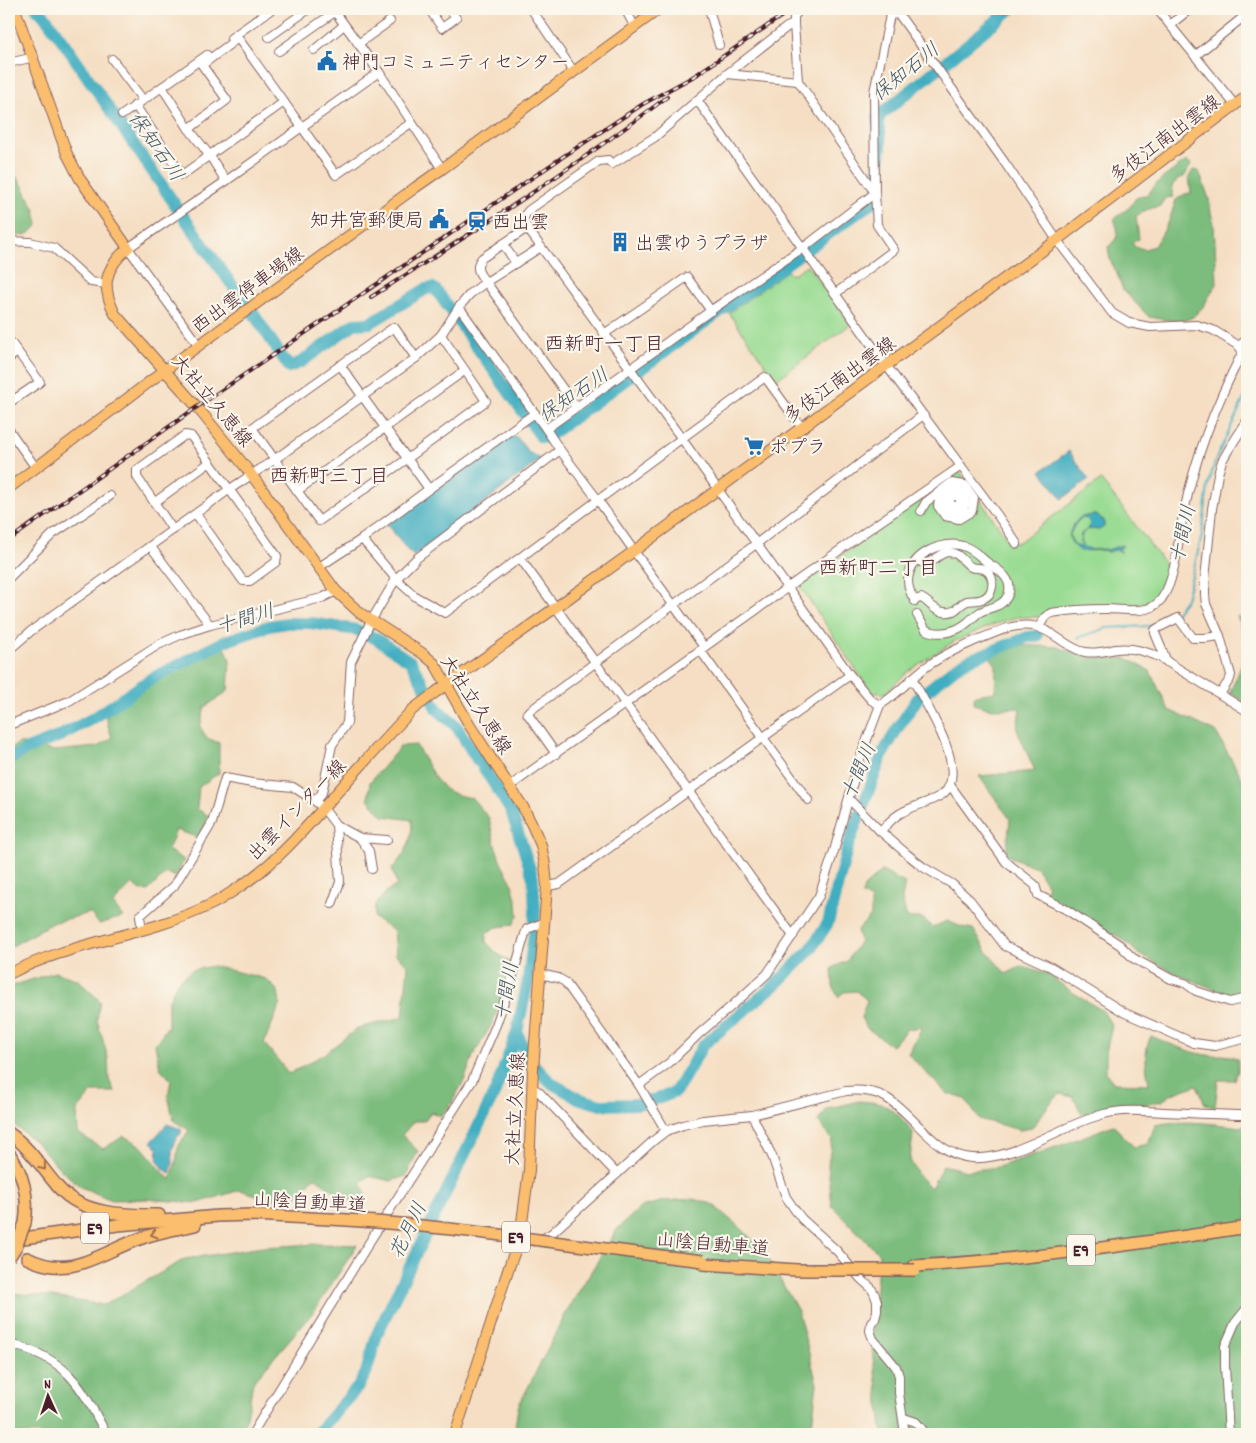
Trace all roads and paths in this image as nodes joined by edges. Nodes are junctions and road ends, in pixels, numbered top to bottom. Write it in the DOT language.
graph roads {
  1 [pos="14,9"];
  2 [pos="272,9"];
  3 [pos="309,9"];
  4 [pos="431,9"];
  5 [pos="449,9"];
  6 [pos="625,9"];
  7 [pos="659,9"];
  8 [pos="708,9"];
  9 [pos="802,9"];
  10 [pos="1157,9"];
  11 [pos="1190,9"];
  12 [pos="336,10"];
  13 [pos="535,10"];
  14 [pos="900,10"];
  15 [pos="9,11"];
  16 [pos="1247,14"];
  17 [pos="794,16"];
  18 [pos="390,21"];
  19 [pos="344,25"];
  20 [pos="1170,25"];
  21 [pos="635,27"];
  22 [pos="269,36"];
  23 [pos="233,39"];
  24 [pos="358,44"];
  25 [pos="719,45"];
  26 [pos="314,50"];
  27 [pos="279,51"];
  28 [pos="1195,56"];
  29 [pos="34,57"];
  30 [pos="112,59"];
  31 [pos="9,64"];
  32 [pos="379,72"];
  33 [pos="574,72"];
  34 [pos="727,74"];
  35 [pos="798,81"];
  36 [pos="162,87"];
  37 [pos="1247,96"];
  38 [pos="143,100"];
  39 [pos="697,100"];
  40 [pos="284,102"];
  41 [pos="136,105"];
  42 [pos="1235,105"];
  43 [pos="122,115"];
  44 [pos="411,123"];
  45 [pos="301,126"];
  46 [pos="189,129"];
  47 [pos="210,156"];
  48 [pos="439,172"];
  49 [pos="226,181"];
  50 [pos="875,193"];
  51 [pos="527,228"];
  52 [pos="1057,240"];
  53 [pos="9,241"];
  54 [pos="503,244"];
  55 [pos="541,247"];
  56 [pos="128,248"];
  57 [pos="804,248"];
  58 [pos="516,263"];
  59 [pos="486,282"];
  60 [pos="106,284"];
  61 [pos="836,293"];
  62 [pos="459,307"];
  63 [pos="711,310"];
  64 [pos="604,334"];
  65 [pos="441,335"];
  66 [pos="9,340"];
  67 [pos="1247,340"];
  68 [pos="199,346"];
  69 [pos="1241,349"];
  70 [pos="18,352"];
  71 [pos="9,358"];
  72 [pos="416,358"];
  73 [pos="1247,360"];
  74 [pos="340,365"];
  75 [pos="886,365"];
  76 [pos="629,368"];
  77 [pos="165,370"];
  78 [pos="464,371"];
  79 [pos="363,397"];
  80 [pos="9,404"];
  81 [pos="576,407"];
  82 [pos="535,413"];
  83 [pos="923,415"];
  84 [pos="1247,421"];
  85 [pos="385,428"];
  86 [pos="802,428"];
  87 [pos="546,429"];
  88 [pos="9,430"];
  89 [pos="682,439"];
  90 [pos="560,450"];
  91 [pos="407,459"];
  92 [pos="274,460"];
  93 [pos="209,463"];
  94 [pos="960,466"];
  95 [pos="36,468"];
  96 [pos="251,474"];
  97 [pos="9,488"];
  98 [pos="945,488"];
  99 [pos="230,489"];
  100 [pos="428,489"];
  101 [pos="718,490"];
  102 [pos="297,491"];
  103 [pos="110,496"];
  104 [pos="598,500"];
  105 [pos="155,502"];
  106 [pos="955,503"];
  107 [pos="921,511"];
  108 [pos="196,514"];
  109 [pos="951,524"];
  110 [pos="173,530"];
  111 [pos="362,539"];
  112 [pos="756,544"];
  113 [pos="1017,544"];
  114 [pos="151,547"];
  115 [pos="634,551"];
  116 [pos="520,558"];
  117 [pos="919,561"];
  118 [pos="319,568"];
  119 [pos="9,578"];
  120 [pos="396,579"];
  121 [pos="788,588"];
  122 [pos="336,591"];
  123 [pos="673,605"];
  124 [pos="555,608"];
  125 [pos="917,615"];
  126 [pos="371,621"];
  127 [pos="210,625"];
  128 [pos="1039,627"];
  129 [pos="1220,636"];
  130 [pos="702,649"];
  131 [pos="9,650"];
  132 [pos="595,662"];
  133 [pos="1167,662"];
  134 [pos="850,675"];
  135 [pos="912,678"];
  136 [pos="447,684"];
  137 [pos="1220,694"];
  138 [pos="626,704"];
  139 [pos="880,705"];
  140 [pos="1247,711"];
  141 [pos="9,724"];
  142 [pos="763,738"];
  143 [pos="556,754"];
  144 [pos="950,785"];
  145 [pos="510,786"];
  146 [pos="687,792"];
  147 [pos="849,799"];
  148 [pos="315,800"];
  149 [pos="808,800"];
  150 [pos="323,808"];
  151 [pos="336,824"];
  152 [pos="880,831"];
  153 [pos="360,838"];
  154 [pos="387,840"];
  155 [pos="372,868"];
  156 [pos="547,886"];
  157 [pos="332,904"];
  158 [pos="543,923"];
  159 [pos="142,930"];
  160 [pos="793,936"];
  161 [pos="9,974"];
  162 [pos="540,974"];
  163 [pos="1247,998"];
  164 [pos="1247,1038"];
  165 [pos="639,1085"];
  166 [pos="532,1087"];
  167 [pos="752,1114"];
  168 [pos="1247,1115"];
  169 [pos="666,1132"];
  170 [pos="9,1133"];
  171 [pos="9,1153"];
  172 [pos="617,1174"];
  173 [pos="218,1218"];
  174 [pos="1247,1227"];
  175 [pos="1247,1232"];
  176 [pos="520,1237"];
  177 [pos="11,1240"];
  178 [pos="9,1257"];
  179 [pos="27,1258"];
  180 [pos="914,1268"];
  181 [pos="1247,1308"];
  182 [pos="9,1344"];
  183 [pos="904,1418"];
  184 [pos="106,1434"];
  185 [pos="252,1434"];
  186 [pos="455,1434"];
  187 [pos="905,1434"];
  188 [pos="926,1434"];
  189 [pos="1229,1434"];
  1 -- 15 [label="street"];
  1 -- 29 [label="main road"];
  2 -- 23 [label="street"];
  3 -- 22 [label="street"];
  4 -- 5 [label="street"];
  6 -- 21 [label="street"];
  7 -- 21 [label="main road"];
  8 -- 25 [label="street"];
  9 -- 17 [label="street"];
  10 -- 20 [label="street"];
  11 -- 20 [label="street"];
  12 -- 19 [label="street"];
  12 -- 27 [label="street"];
  13 -- 33 [label="street"];
  14 -- 50 [label="street"];
  14 -- 52 [label="street"];
  16 -- 28 [label="street"];
  17 -- 34 [label="street"];
  17 -- 35 [label="street"];
  18 -- 24 [label="street"];
  19 -- 24 [label="street"];
  19 -- 26 [label="street"];
  20 -- 28 [label="street"];
  21 -- 33 [label="main road"];
  23 -- 36 [label="street"];
  23 -- 40 [label="street"];
  23 -- 46 [label="street"];
  24 -- 32 [label="street"];
  28 -- 42 [label="street"];
  29 -- 31 [label="street"];
  29 -- 56 [label="main road"];
  30 -- 38 [label="street"];
  32 -- 44 [label="street"];
  32 -- 45 [label="street"];
  33 -- 48 [label="main road"];
  34 -- 35 [label="street"];
  34 -- 39 [label="street"];
  35 -- 50 [label="street"];
  36 -- 38 [label="street"];
  36 -- 46 [label="street"];
  37 -- 42 [label="main road, 多伎江南出雲線"];
  38 -- 41 [label="street"];
  39 -- 51 [label="street"];
  39 -- 57 [label="street"];
  40 -- 45 [label="street"];
  40 -- 47 [label="street"];
  41 -- 43 [label="street"];
  41 -- 47 [label="street"];
  42 -- 52 [label="main road, 多伎江南出雲線"];
  44 -- 45 [label="street"];
  44 -- 48 [label="street"];
  45 -- 49 [label="street"];
  46 -- 47 [label="street"];
  47 -- 49 [label="street"];
  48 -- 68 [label="main road, 西出雲停車場線"];
  49 -- 56 [label="street"];
  50 -- 57 [label="street"];
  50 -- 61 [label="street"];
  51 -- 54 [label="street"];
  51 -- 55 [label="street"];
  52 -- 69 [label="street"];
  52 -- 75 [label="main road, 多伎江南出雲線"];
  53 -- 60 [label="street"];
  54 -- 58 [label="street"];
  54 -- 59 [label="street"];
  55 -- 58 [label="street"];
  55 -- 64 [label="street"];
  56 -- 60 [label="main road"];
  56 -- 68 [label="street"];
  57 -- 61 [label="street"];
  57 -- 63 [label="street"];
  58 -- 59 [label="street"];
  59 -- 62 [label="street"];
  59 -- 81 [label="street"];
  60 -- 77 [label="main road, 大社立久恵線"];
  61 -- 75 [label="street"];
  62 -- 65 [label="street"];
  62 -- 82 [label="street"];
  63 -- 64 [label="street"];
  63 -- 76 [label="street"];
  64 -- 76 [label="street"];
  65 -- 72 [label="street"];
  65 -- 78 [label="street"];
  66 -- 70 [label="street"];
  67 -- 69 [label="street"];
  68 -- 77 [label="main road, 西出雲停車場線"];
  69 -- 73 [label="street"];
  69 -- 128 [label="street"];
  70 -- 71 [label="street"];
  70 -- 80 [label="street"];
  72 -- 74 [label="street"];
  72 -- 79 [label="street"];
  74 -- 79 [label="street"];
  74 -- 92 [label="street"];
  75 -- 83 [label="street"];
  75 -- 86 [label="main road, 多伎江南出雲線"];
  76 -- 81 [label="street"];
  76 -- 89 [label="street"];
  77 -- 95 [label="main road, 西出雲停車場線"];
  77 -- 96 [label="main road, 大社立久恵線"];
  78 -- 85 [label="street"];
  78 -- 91 [label="street"];
  79 -- 85 [label="street"];
  79 -- 92 [label="street"];
  81 -- 87 [label="street"];
  82 -- 87 [label="street"];
  82 -- 100 [label="street"];
  83 -- 94 [label="street"];
  83 -- 112 [label="street"];
  84 -- 129 [label="street"];
  85 -- 91 [label="street"];
  85 -- 102 [label="street"];
  86 -- 89 [label="street"];
  86 -- 101 [label="main road, 多伎江南出雲線"];
  87 -- 90 [label="street"];
  88 -- 95 [label="street"];
  89 -- 101 [label="street"];
  89 -- 104 [label="street"];
  90 -- 104 [label="street"];
  90 -- 120 [label="street"];
  91 -- 100 [label="street"];
  91 -- 102 [label="street"];
  92 -- 96 [label="street"];
  92 -- 102 [label="street"];
  93 -- 99 [label="street"];
  93 -- 105 [label="street"];
  93 -- 105 [label="street"];
  94 -- 113 [label="street"];
  94 -- 121 [label="street"];
  95 -- 97 [label="main road, 西出雲停車場線"];
  96 -- 99 [label="street"];
  96 -- 118 [label="main road, 大社立久恵線"];
  98 -- 106 [label="street"];
  98 -- 106 [label="street"];
  98 -- 106 [label="street"];
  99 -- 108 [label="street"];
  99 -- 108 [label="street"];
  100 -- 111 [label="street"];
  101 -- 112 [label="street"];
  101 -- 115 [label="main road, 多伎江南出雲線"];
  103 -- 119 [label="street"];
  104 -- 115 [label="street"];
  104 -- 116 [label="street"];
  105 -- 110 [label="street"];
  106 -- 107 [label="street"];
  106 -- 109 [label="street"];
  108 -- 110 [label="street"];
  110 -- 114 [label="street"];
  111 -- 118 [label="street"];
  111 -- 120 [label="street"];
  112 -- 121 [label="street"];
  112 -- 123 [label="street"];
  114 -- 127 [label="street"];
  114 -- 131 [label="street"];
  115 -- 123 [label="street"];
  115 -- 124 [label="main road, 多伎江南出雲線"];
  116 -- 120 [label="street"];
  116 -- 124 [label="street"];
  117 -- 125 [label="street"];
  118 -- 122 [label="main road, 大社立久恵線"];
  120 -- 126 [label="street"];
  121 -- 130 [label="street"];
  121 -- 134 [label="street"];
  122 -- 126 [label="main road, 大社立久恵線"];
  122 -- 127 [label="street"];
  123 -- 130 [label="street"];
  123 -- 132 [label="street"];
  124 -- 132 [label="street"];
  124 -- 136 [label="main road, 多伎江南出雲線"];
  126 -- 136 [label="main road, 大社立久恵線"];
  126 -- 148 [label="street"];
  127 -- 141 [label="street"];
  128 -- 133 [label="street"];
  128 -- 135 [label="street"];
  129 -- 133 [label="street"];
  129 -- 137 [label="street"];
  130 -- 138 [label="street"];
  130 -- 142 [label="street"];
  132 -- 138 [label="street"];
  132 -- 143 [label="street"];
  133 -- 137 [label="street"];
  134 -- 139 [label="street"];
  134 -- 142 [label="street"];
  135 -- 139 [label="street"];
  135 -- 144 [label="street"];
  136 -- 145 [label="main road, 大社立久恵線"];
  136 -- 150 [label="main road, 出雲インター線"];
  137 -- 140 [label="street"];
  138 -- 143 [label="street"];
  138 -- 146 [label="street"];
  139 -- 147 [label="street"];
  142 -- 146 [label="street"];
  142 -- 149 [label="street"];
  143 -- 145 [label="street"];
  144 -- 152 [label="street"];
  144 -- 163 [label="street"];
  145 -- 156 [label="main road, 大社立久恵線"];
  146 -- 156 [label="street"];
  146 -- 160 [label="street"];
  147 -- 152 [label="street"];
  147 -- 160 [label="street"];
  148 -- 150 [label="street"];
  148 -- 159 [label="street"];
  150 -- 151 [label="street"];
  150 -- 159 [label="main road, 出雲インター線"];
  151 -- 153 [label="street"];
  151 -- 157 [label="street"];
  152 -- 164 [label="street"];
  153 -- 154 [label="street"];
  153 -- 155 [label="street"];
  156 -- 158 [label="main road, 大社立久恵線"];
  158 -- 162 [label="main road, 大社立久恵線"];
  158 -- 185 [label="street"];
  159 -- 161 [label="main road, 出雲インター線"];
  160 -- 165 [label="street"];
  162 -- 165 [label="street"];
  162 -- 166 [label="main road, 大社立久恵線"];
  165 -- 169 [label="street"];
  166 -- 172 [label="street"];
  166 -- 176 [label="main road, 大社立久恵線"];
  167 -- 168 [label="street"];
  167 -- 169 [label="street"];
  167 -- 183 [label="street"];
  169 -- 172 [label="street"];
  170 -- 173 [label="highway, one-way"];
  171 -- 178 [label="highway, bridge"];
  172 -- 176 [label="street"];
  173 -- 177 [label="highway, 山陰自動車道 / E9"];
  173 -- 179 [label="highway, one-way"];
  173 -- 180 [label="highway, 山陰自動車道 / E9, bridge"];
  174 -- 180 [label="highway, 山陰自動車道 / E9"];
  175 -- 180 [label="highway, 山陰自動車道 / E9"];
  176 -- 186 [label="main road, 大社立久恵線"];
  181 -- 189 [label="street"];
  182 -- 184 [label="street"];
  183 -- 187 [label="street"];
  183 -- 188 [label="street"];
}
